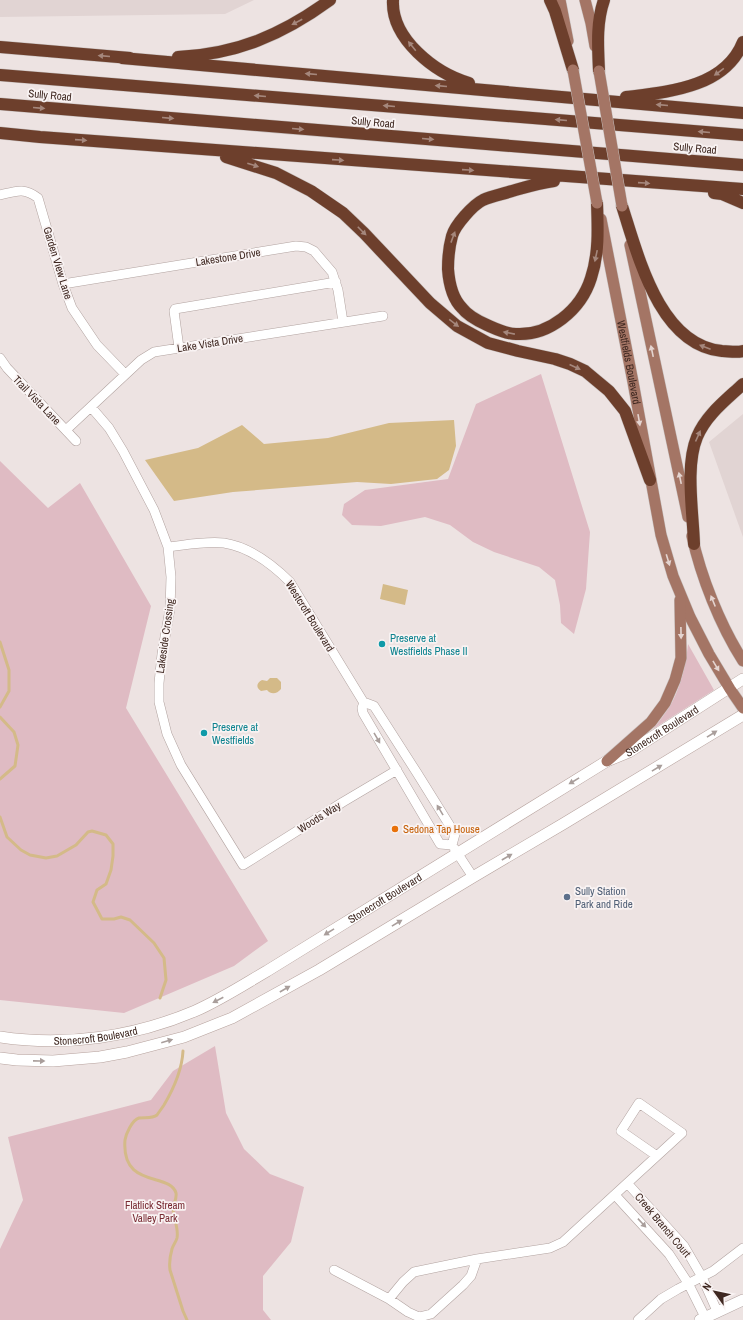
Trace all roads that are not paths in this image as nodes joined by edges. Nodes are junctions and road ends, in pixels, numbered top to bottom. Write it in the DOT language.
graph roads {
  1 [pos="330,0"];
  2 [pos="393,0"];
  3 [pos="550,0"];
  4 [pos="560,0"];
  5 [pos="585,0"];
  6 [pos="604,0"];
  7 [pos="743,42"];
  8 [pos="0,47"];
  9 [pos="122,58"];
  10 [pos="573,70"];
  11 [pos="599,71"];
  12 [pos="0,75"];
  13 [pos="507,92"];
  14 [pos="599,99"];
  15 [pos="0,104"];
  16 [pos="743,113"];
  17 [pos="0,133"];
  18 [pos="743,135"];
  19 [pos="188,148"];
  20 [pos="743,165"];
  21 [pos="577,178"];
  22 [pos="668,185"];
  23 [pos="743,190"];
  24 [pos="0,195"];
  25 [pos="743,202"];
  26 [pos="597,203"];
  27 [pos="622,206"];
  28 [pos="336,282"];
  29 [pos="63,284"];
  30 [pos="383,316"];
  31 [pos="343,322"];
  32 [pos="178,348"];
  33 [pos="743,351"];
  34 [pos="0,358"];
  35 [pos="125,374"];
  36 [pos="743,384"];
  37 [pos="91,407"];
  38 [pos="66,430"];
  39 [pos="76,441"];
  40 [pos="650,480"];
  41 [pos="694,544"];
  42 [pos="168,547"];
  43 [pos="680,594"];
  44 [pos="727,633"];
  45 [pos="743,647"];
  46 [pos="743,661"];
  47 [pos="743,679"];
  48 [pos="730,689"];
  49 [pos="364,703"];
  50 [pos="743,708"];
  51 [pos="743,715"];
  52 [pos="607,761"];
  53 [pos="396,770"];
  54 [pos="454,849"];
  55 [pos="243,865"];
  56 [pos="473,877"];
  57 [pos="0,1037"];
  58 [pos="0,1058"];
  59 [pos="657,1156"];
  60 [pos="628,1184"];
  61 [pos="615,1195"];
  62 [pos="743,1248"];
  63 [pos="477,1259"];
  64 [pos="334,1270"];
  65 [pos="702,1276"];
  66 [pos="688,1283"];
  67 [pos="389,1298"];
  68 [pos="743,1300"];
  69 [pos="717,1312"];
  70 [pos="703,1319"];
  71 [pos="638,1320"];
  1 -- 9 [label="highway, one-way"];
  13 -- 2 [label="highway, one-way"];
  3 -- 10 [label="highway"];
  4 -- 10 [label="main road, Westfields Boulevard"];
  5 -- 11 [label="main road"];
  6 -- 11 [label="highway"];
  7 -- 14 [label="highway, one-way"];
  9 -- 8 [label="highway, one-way"];
  13 -- 9 [label="highway, one-way"];
  10 -- 26 [label="main road, Westfields Boulevard, bridge"];
  11 -- 27 [label="main road, bridge"];
  18 -- 12 [label="highway, Sully Road, one-way"];
  13 -- 14 [label="highway"];
  16 -- 14 [label="highway, one-way"];
  15 -- 20 [label="highway, Sully Road, one-way"];
  17 -- 19 [label="highway, one-way"];
  19 -- 21 [label="highway, one-way"];
  19 -- 40 [label="highway, one-way"];
  21 -- 22 [label="highway, one-way"];
  26 -- 21 [label="highway, one-way"];
  22 -- 23 [label="highway"];
  22 -- 25 [label="highway"];
  24 -- 29 [label="street, Garden View Lane"];
  26 -- 40 [label="main road, Westfields Boulevard, one-way"];
  33 -- 27 [label="highway, one-way"];
  41 -- 27 [label="main road, one-way"];
  28 -- 29 [label="street, Lakestone Drive"];
  28 -- 31 [label="street, Lakestone Drive"];
  28 -- 32 [label="street"];
  29 -- 35 [label="street, Garden View Lane"];
  30 -- 31 [label="street, Lake Vista Drive"];
  31 -- 32 [label="street, Lake Vista Drive"];
  32 -- 35 [label="street, Lake Vista Drive"];
  34 -- 38 [label="street, Trail Vista Lane"];
  35 -- 37 [label="street, Lake Vista Drive"];
  41 -- 36 [label="highway, one-way"];
  37 -- 38 [label="street, Lake Vista Drive"];
  37 -- 42 [label="street, Lakeside Crossing"];
  38 -- 39 [label="street, Trail Vista Lane"];
  40 -- 43 [label="main road, Westfields Boulevard, one-way"];
  44 -- 41 [label="main road, one-way"];
  42 -- 49 [label="street, Westcroft Boulevard"];
  42 -- 55 [label="street, Lakeside Crossing"];
  43 -- 48 [label="main road, Westfields Boulevard, one-way"];
  43 -- 52 [label="main road, one-way"];
  44 -- 45 [label="main road"];
  44 -- 46 [label="main road"];
  47 -- 48 [label="main road, Stonecroft Boulevard"];
  48 -- 50 [label="main road, Westfields Boulevard"];
  48 -- 52 [label="main road, Stonecroft Boulevard"];
  49 -- 53 [label="street, Westcroft Boulevard, one-way"];
  54 -- 49 [label="street, Westcroft Boulevard, one-way"];
  56 -- 51 [label="main road, Stonecroft Boulevard, one-way"];
  52 -- 54 [label="main road, Stonecroft Boulevard, one-way"];
  53 -- 54 [label="street, Westcroft Boulevard"];
  53 -- 55 [label="street, Woods Way"];
  54 -- 56 [label="street, Westcroft Boulevard"];
  54 -- 57 [label="main road, Stonecroft Boulevard, one-way"];
  58 -- 56 [label="main road, Stonecroft Boulevard, one-way"];
  59 -- 59 [label="street, Creek Branch Court"];
  59 -- 60 [label="street, Creek Branch Court"];
  60 -- 61 [label="street, Creek Branch Court"];
  60 -- 65 [label="street, Creek Branch Court"];
  61 -- 63 [label="street, Creek Branch Court"];
  61 -- 66 [label="street, Creek Branch Court, one-way"];
  62 -- 65 [label="street"];
  63 -- 67 [label="street, Creek Branch Court"];
  63 -- 67 [label="street"];
  64 -- 67 [label="street"];
  65 -- 66 [label="street"];
  65 -- 69 [label="street, Creek Branch Court"];
  66 -- 70 [label="street, Creek Branch Court"];
  66 -- 71 [label="street"];
  68 -- 69 [label="main road"];
  69 -- 70 [label="main road"];
}
